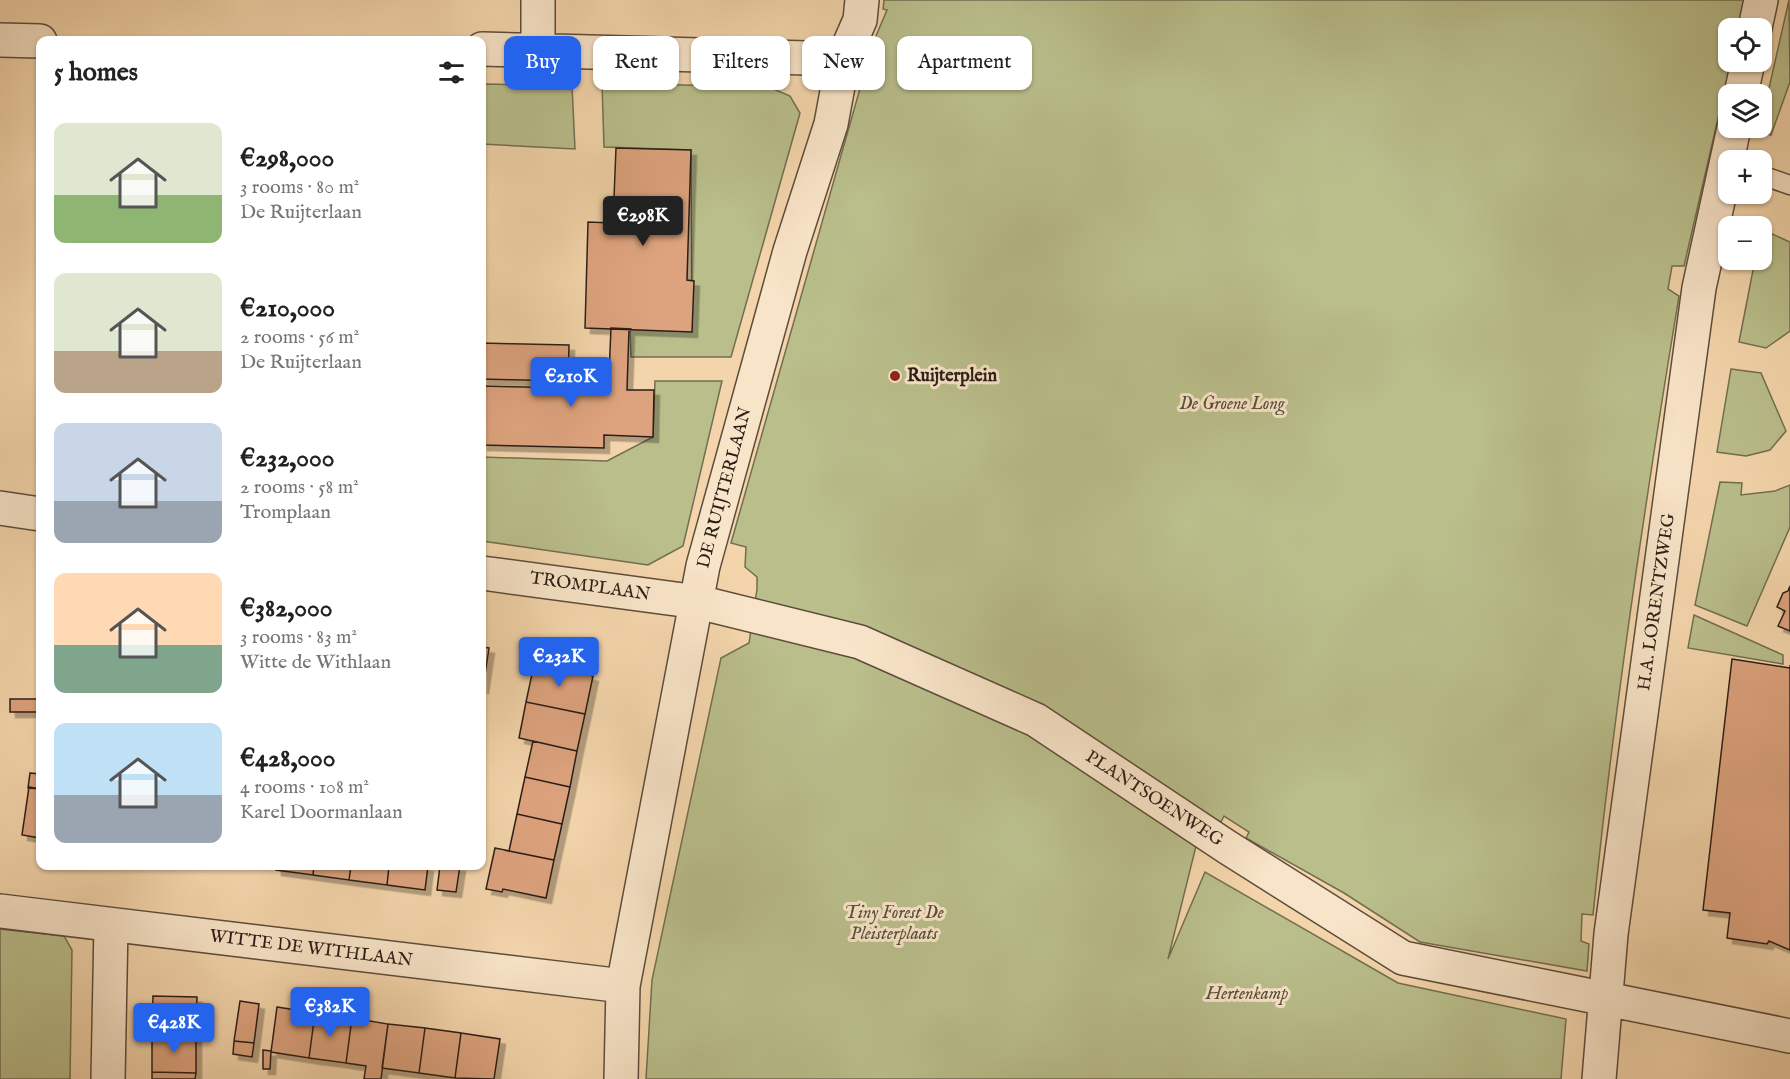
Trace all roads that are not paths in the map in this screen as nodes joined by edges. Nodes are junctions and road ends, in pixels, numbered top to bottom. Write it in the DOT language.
graph roads {
  1 [pos="538,0"];
  2 [pos="862,0"];
  3 [pos="1761,0"];
  4 [pos="1757,18"];
  5 [pos="538,36"];
  6 [pos="853,36"];
  7 [pos="0,40"];
  8 [pos="36,41"];
  9 [pos="486,49"];
  10 [pos="504,49"];
  11 [pos="581,51"];
  12 [pos="802,58"];
  13 [pos="837,90"];
  14 [pos="1772,178"];
  15 [pos="1790,184"];
  16 [pos="1718,204"];
  17 [pos="0,508"];
  18 [pos="36,513"];
  19 [pos="486,574"];
  20 [pos="698,602"];
  21 [pos="0,911"];
  22 [pos="111,925"];
  23 [pos="623,986"];
  24 [pos="1605,999"];
  25 [pos="1790,1036"];
  26 [pos="108,1079"];
  27 [pos="621,1079"];
  28 [pos="1599,1079"];
  1 -- 5 [label="street"];
  2 -- 6 [label="street, DE RUIJTERLAAN"];
  3 -- 4 [label="street"];
  7 -- 8 [label="street"];
  9 -- 10 [label="street"];
  11 -- 12 [label="street"];
  13 -- 20 [label="street, DE RUIJTERLAAN"];
  14 -- 15 [label="lane"];
  16 -- 24 [label="street, H.A. LORENTZWEG"];
  17 -- 18 [label="street"];
  19 -- 20 [label="street, TROMPLAAN"];
  20 -- 23 [label="street, DE RUIJTERLAAN"];
  20 -- 24 [label="street, PLANTSOENWEG"];
  21 -- 22 [label="street, WITTE DE WITHLAAN"];
  22 -- 23 [label="street, WITTE DE WITHLAAN"];
  22 -- 26 [label="street"];
  23 -- 27 [label="street, DE RUIJTERLAAN"];
  24 -- 25 [label="street, PLANTSOENWEG"];
  24 -- 28 [label="street, H.A. LORENTZWEG"];
}
